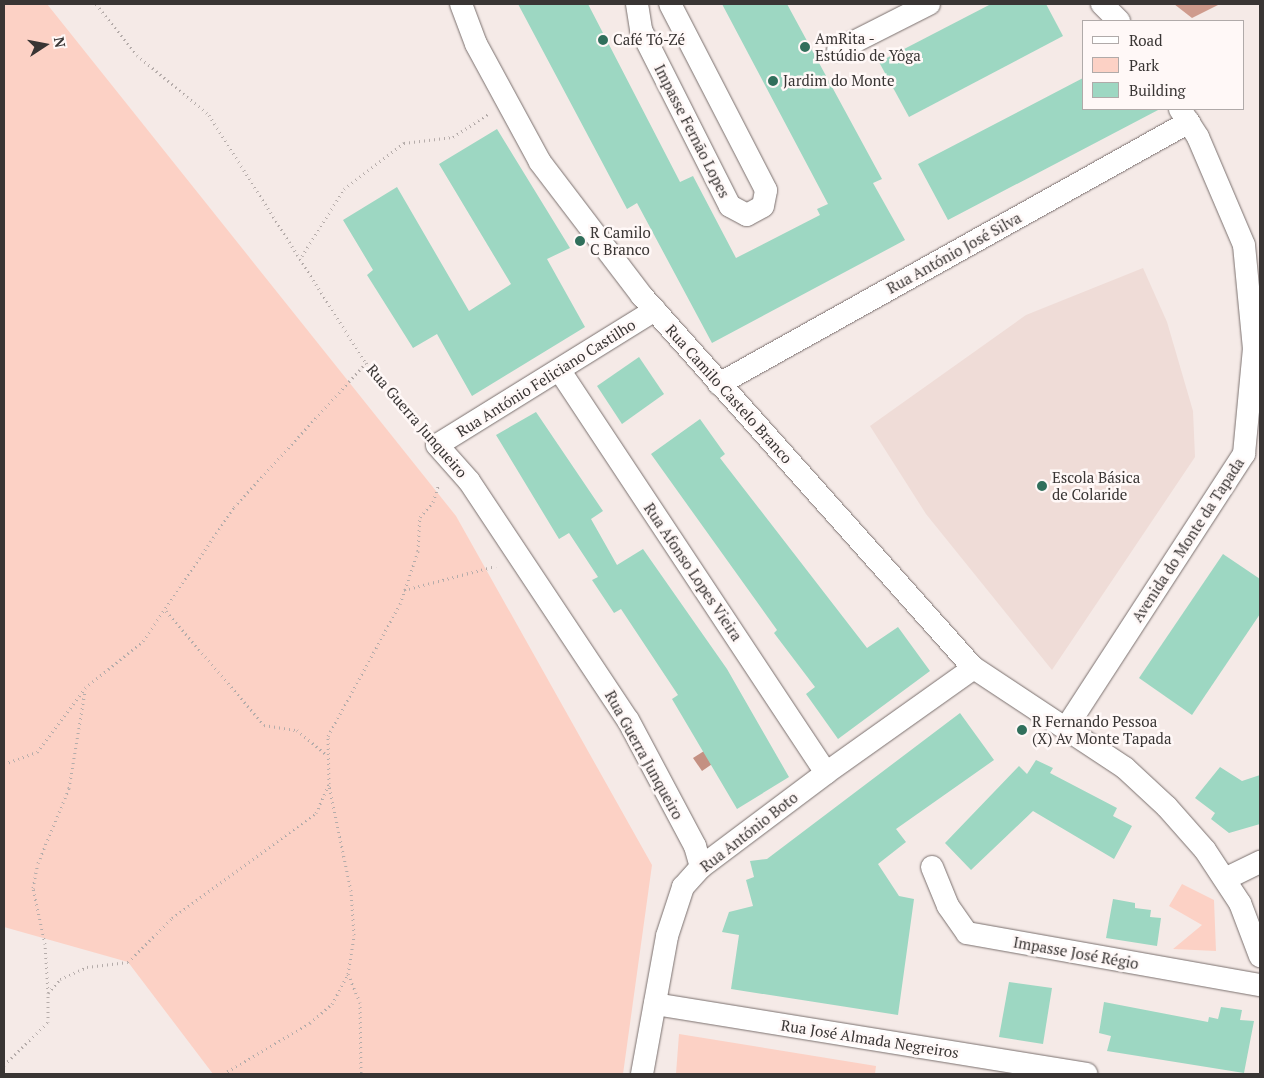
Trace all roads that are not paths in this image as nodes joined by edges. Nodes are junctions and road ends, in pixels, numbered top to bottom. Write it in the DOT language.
graph roads {
  1 [pos="461,4"];
  2 [pos="637,4"];
  3 [pos="670,4"];
  4 [pos="929,4"];
  5 [pos="1102,4"];
  6 [pos="1118,20"];
  7 [pos="838,50"];
  8 [pos="1185,115"];
  9 [pos="655,310"];
  10 [pos="560,371"];
  11 [pos="719,384"];
  12 [pos="1253,432"];
  13 [pos="443,453"];
  14 [pos="974,668"];
  15 [pos="1066,728"];
  16 [pos="826,773"];
  17 [pos="1260,862"];
  18 [pos="701,867"];
  19 [pos="932,867"];
  20 [pos="1224,879"];
  21 [pos="1260,956"];
  22 [pos="1260,984"];
  23 [pos="655,1004"];
  24 [pos="642,1074"];
  25 [pos="1086,1074"];
  1 -- 9 [label="street, Rua Camilo Castelo Branco"];
  2 -- 3 [label="street, Impasse Fernão Lopes"];
  4 -- 7 [label="street"];
  5 -- 6 [label="street"];
  8 -- 11 [label="street, Rua António José Silva"];
  8 -- 12 [label="street, Avenida do Monte da Tapada"];
  9 -- 10 [label="street, Rua António Feliciano Castilho"];
  9 -- 11 [label="street, Rua Camilo Castelo Branco"];
  10 -- 13 [label="street, Rua António Feliciano Castilho"];
  10 -- 16 [label="street, Rua Afonso Lopes Vieira"];
  11 -- 14 [label="street, Rua Camilo Castelo Branco"];
  12 -- 15 [label="street, Avenida do Monte da Tapada"];
  13 -- 18 [label="street, Rua Guerra Junqueiro"];
  14 -- 15 [label="street, Rua Camilo Castelo Branco"];
  14 -- 16 [label="street, Rua António Boto"];
  15 -- 20 [label="street, Rua Camilo Castelo Branco"];
  16 -- 18 [label="street, Rua António Boto"];
  17 -- 20 [label="street"];
  18 -- 23 [label="street, Rua António Boto"];
  19 -- 22 [label="street, Impasse José Régio"];
  20 -- 21 [label="street, Rua Camilo Castelo Branco"];
  23 -- 24 [label="street, Rua António Boto"];
  23 -- 25 [label="street, Rua José Almada Negreiros"];
}
